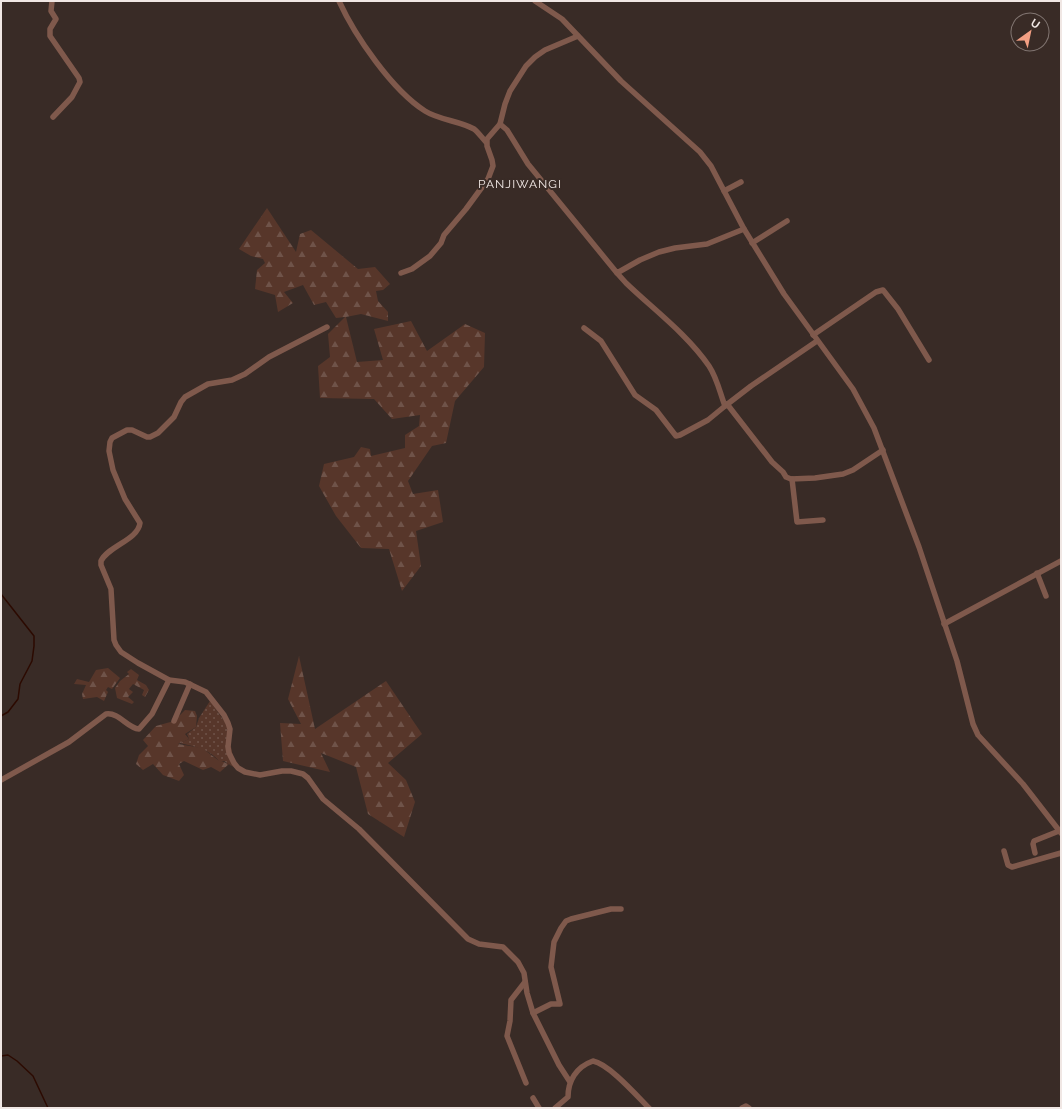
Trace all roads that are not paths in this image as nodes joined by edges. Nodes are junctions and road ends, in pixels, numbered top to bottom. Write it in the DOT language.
graph roads {
  1 [pos="52,1"];
  2 [pos="339,1"];
  3 [pos="535,1"];
  4 [pos="578,36"];
  5 [pos="53,117"];
  6 [pos="500,124"];
  7 [pos="486,142"];
  8 [pos="741,182"];
  9 [pos="724,191"];
  10 [pos="787,221"];
  11 [pos="744,229"];
  12 [pos="752,243"];
  13 [pos="401,273"];
  14 [pos="617,273"];
  15 [pos="328,327"];
  16 [pos="584,328"];
  17 [pos="813,335"];
  18 [pos="817,341"];
  19 [pos="929,360"];
  20 [pos="726,405"];
  21 [pos="883,450"];
  22 [pos="792,479"];
  23 [pos="823,520"];
  24 [pos="1061,560"];
  25 [pos="1038,573"];
  26 [pos="1046,596"];
  27 [pos="944,624"];
  28 [pos="169,680"];
  29 [pos="190,684"];
  30 [pos="174,720"];
  31 [pos="1,780"];
  32 [pos="1060,832"];
  33 [pos="1004,851"];
  34 [pos="1035,853"];
  35 [pos="1061,853"];
  36 [pos="621,908"];
  37 [pos="525,982"];
  38 [pos="534,1013"];
  39 [pos="570,1082"];
  40 [pos="526,1083"];
  41 [pos="533,1098"];
  42 [pos="539,1108"];
  43 [pos="556,1108"];
  44 [pos="649,1108"];
  45 [pos="742,1108"];
  46 [pos="749,1108"];
  1 -- 5 [label="street"];
  2 -- 7 [label="street"];
  3 -- 4 [label="street"];
  4 -- 6 [label="street"];
  4 -- 9 [label="street"];
  6 -- 7 [label="street"];
  6 -- 14 [label="street"];
  7 -- 13 [label="street"];
  8 -- 9 [label="street"];
  9 -- 11 [label="street"];
  10 -- 12 [label="street"];
  11 -- 12 [label="street"];
  11 -- 14 [label="street"];
  12 -- 17 [label="street"];
  14 -- 20 [label="street"];
  15 -- 28 [label="street"];
  16 -- 20 [label="street"];
  17 -- 18 [label="street"];
  17 -- 19 [label="street"];
  18 -- 20 [label="street"];
  18 -- 21 [label="street"];
  20 -- 22 [label="street"];
  21 -- 22 [label="street"];
  21 -- 27 [label="street"];
  22 -- 23 [label="street"];
  24 -- 25 [label="street"];
  25 -- 26 [label="street"];
  25 -- 27 [label="street"];
  27 -- 32 [label="street"];
  28 -- 29 [label="street"];
  28 -- 31 [label="street"];
  29 -- 30 [label="street"];
  29 -- 37 [label="street"];
  32 -- 34 [label="street"];
  33 -- 35 [label="street"];
  36 -- 38 [label="street"];
  37 -- 38 [label="street"];
  37 -- 40 [label="street"];
  38 -- 39 [label="street"];
  39 -- 43 [label="street"];
  39 -- 44 [label="street"];
  41 -- 42 [label="street"];
  45 -- 46 [label="street"];
}
